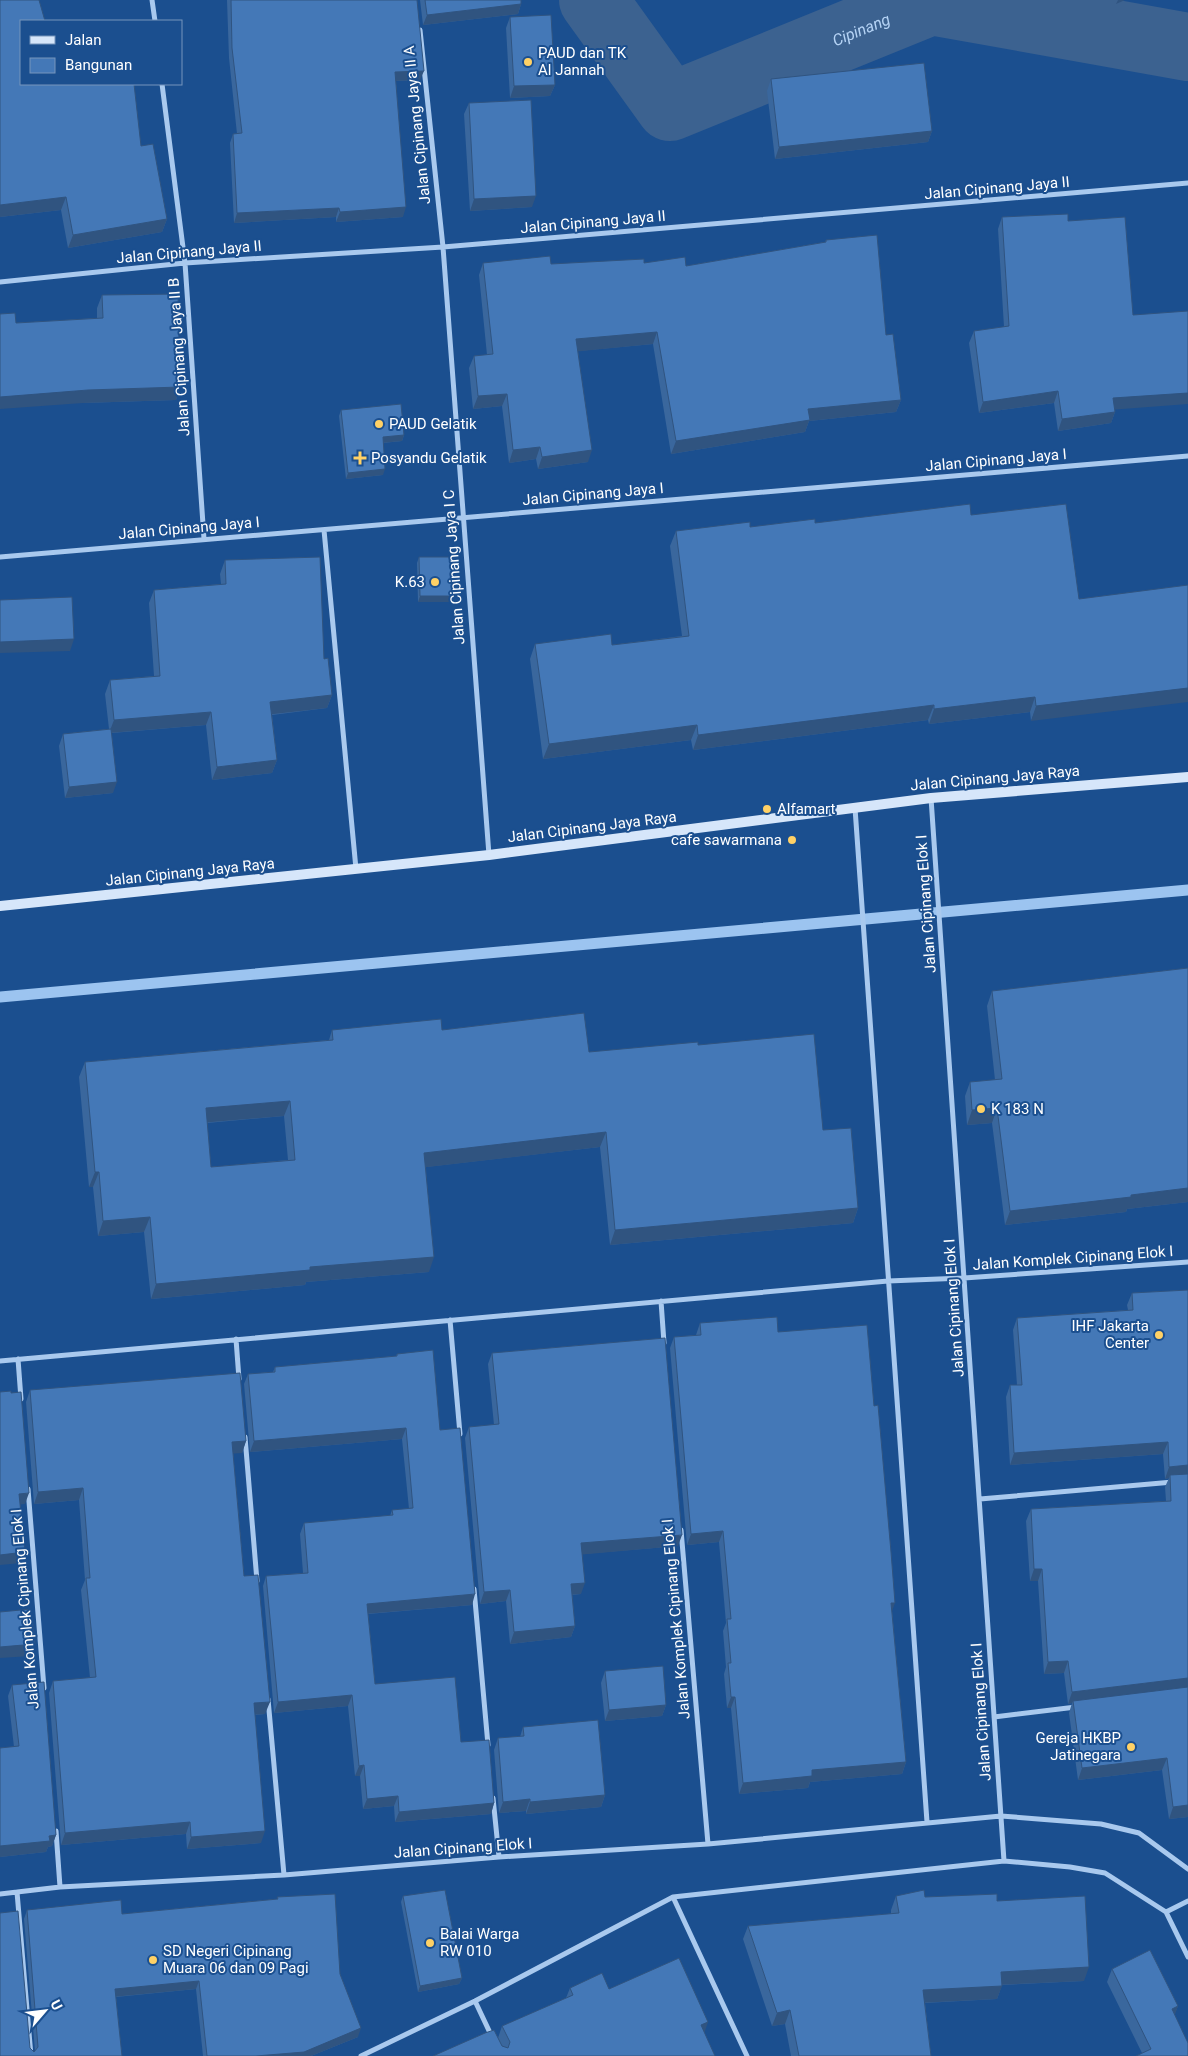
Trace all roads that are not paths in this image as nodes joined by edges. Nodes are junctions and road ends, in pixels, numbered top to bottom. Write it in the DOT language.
graph roads {
  1 [pos="152,0"];
  2 [pos="154,20"];
  3 [pos="419,20"];
  4 [pos="162,85"];
  5 [pos="1188,183"];
  6 [pos="443,247"];
  7 [pos="185,263"];
  8 [pos="0,282"];
  9 [pos="1188,456"];
  10 [pos="463,517"];
  11 [pos="324,530"];
  12 [pos="204,539"];
  13 [pos="0,557"];
  14 [pos="1188,777"];
  15 [pos="931,798"];
  16 [pos="855,808"];
  17 [pos="489,855"];
  18 [pos="356,869"];
  19 [pos="0,906"];
  20 [pos="1188,1262"];
  21 [pos="964,1278"];
  22 [pos="888,1282"];
  23 [pos="661,1301"];
  24 [pos="450,1320"];
  25 [pos="236,1340"];
  26 [pos="665,1350"];
  27 [pos="18,1359"];
  28 [pos="0,1361"];
  29 [pos="240,1389"];
  30 [pos="22,1409"];
  31 [pos="244,1429"];
  32 [pos="461,1439"];
  33 [pos="28,1479"];
  34 [pos="1178,1482"];
  35 [pos="980,1499"];
  36 [pos="680,1528"];
  37 [pos="473,1579"];
  38 [pos="258,1587"];
  39 [pos="268,1696"];
  40 [pos="45,1698"];
  41 [pos="1081,1707"];
  42 [pos="994,1717"];
  43 [pos="489,1748"];
  44 [pos="492,1788"];
  45 [pos="1001,1816"];
  46 [pos="927,1822"];
  47 [pos="56,1827"];
  48 [pos="708,1844"];
  49 [pos="499,1857"];
  50 [pos="1004,1861"];
  51 [pos="1188,1869"];
  52 [pos="284,1875"];
  53 [pos="60,1887"];
  54 [pos="17,1892"];
  55 [pos="0,1894"];
  56 [pos="673,1898"];
  57 [pos="1188,1901"];
  58 [pos="1166,1912"];
  59 [pos="1188,1957"];
  60 [pos="475,2001"];
  61 [pos="494,2040"];
  62 [pos="31,2056"];
  63 [pos="361,2056"];
  64 [pos="747,2056"];
  1 -- 2 [label="street"];
  3 -- 6 [label="street, Jalan Cipinang Jaya II A"];
  4 -- 7 [label="street, Jalan Cipinang Jaya II B"];
  5 -- 6 [label="street, Jalan Cipinang Jaya II"];
  6 -- 7 [label="street, Jalan Cipinang Jaya II"];
  6 -- 10 [label="street, Jalan Cipinang Jaya I C"];
  7 -- 8 [label="street, Jalan Cipinang Jaya II"];
  7 -- 12 [label="street, Jalan Cipinang Jaya II B"];
  9 -- 10 [label="street, Jalan Cipinang Jaya I"];
  10 -- 11 [label="street, Jalan Cipinang Jaya I"];
  10 -- 17 [label="street, Jalan Cipinang Jaya I C"];
  11 -- 12 [label="street, Jalan Cipinang Jaya I"];
  11 -- 18 [label="street"];
  12 -- 13 [label="street, Jalan Cipinang Jaya I"];
  14 -- 15 [label="main road, Jalan Cipinang Jaya Raya"];
  15 -- 16 [label="main road, Jalan Cipinang Jaya Raya"];
  15 -- 21 [label="street, Jalan Cipinang Elok I"];
  16 -- 17 [label="main road, Jalan Cipinang Jaya Raya"];
  16 -- 22 [label="street"];
  17 -- 18 [label="main road, Jalan Cipinang Jaya Raya"];
  18 -- 19 [label="main road, Jalan Cipinang Jaya Raya"];
  20 -- 21 [label="street, Jalan Komplek Cipinang Elok I"];
  21 -- 22 [label="street, Jalan Komplek Cipinang Elok I"];
  21 -- 35 [label="street, Jalan Cipinang Elok I"];
  22 -- 23 [label="street, Jalan Komplek Cipinang Elok I"];
  22 -- 46 [label="street"];
  23 -- 24 [label="street, Jalan Komplek Cipinang Elok I"];
  23 -- 26 [label="street"];
  24 -- 25 [label="street, Jalan Komplek Cipinang Elok I"];
  24 -- 32 [label="street"];
  25 -- 27 [label="street, Jalan Komplek Cipinang Elok I"];
  25 -- 29 [label="street"];
  27 -- 28 [label="street, Jalan Komplek Cipinang Elok I"];
  27 -- 30 [label="street"];
  31 -- 38 [label="street"];
  33 -- 40 [label="street, Jalan Komplek Cipinang Elok I"];
  34 -- 35 [label="street"];
  35 -- 42 [label="street, Jalan Cipinang Elok I"];
  36 -- 48 [label="street, Jalan Komplek Cipinang Elok I"];
  37 -- 43 [label="street"];
  39 -- 52 [label="street"];
  41 -- 42 [label="street"];
  42 -- 45 [label="street, Jalan Cipinang Elok I"];
  44 -- 49 [label="street"];
  45 -- 46 [label="street, Jalan Cipinang Elok I"];
  45 -- 50 [label="street, Jalan Cipinang Elok I"];
  45 -- 51 [label="street, Jalan Cipinang Elok I"];
  46 -- 48 [label="street, Jalan Cipinang Elok I"];
  47 -- 53 [label="street"];
  48 -- 49 [label="street, Jalan Cipinang Elok I"];
  49 -- 52 [label="street, Jalan Cipinang Elok I"];
  50 -- 56 [label="street"];
  50 -- 58 [label="street"];
  52 -- 53 [label="street, Jalan Cipinang Elok I"];
  53 -- 54 [label="street, Jalan Cipinang Elok I"];
  54 -- 55 [label="street, Jalan Cipinang Elok I"];
  54 -- 62 [label="street"];
  56 -- 60 [label="street"];
  56 -- 64 [label="street"];
  57 -- 58 [label="street"];
  58 -- 59 [label="street"];
  60 -- 61 [label="street"];
  60 -- 63 [label="street"];
}
